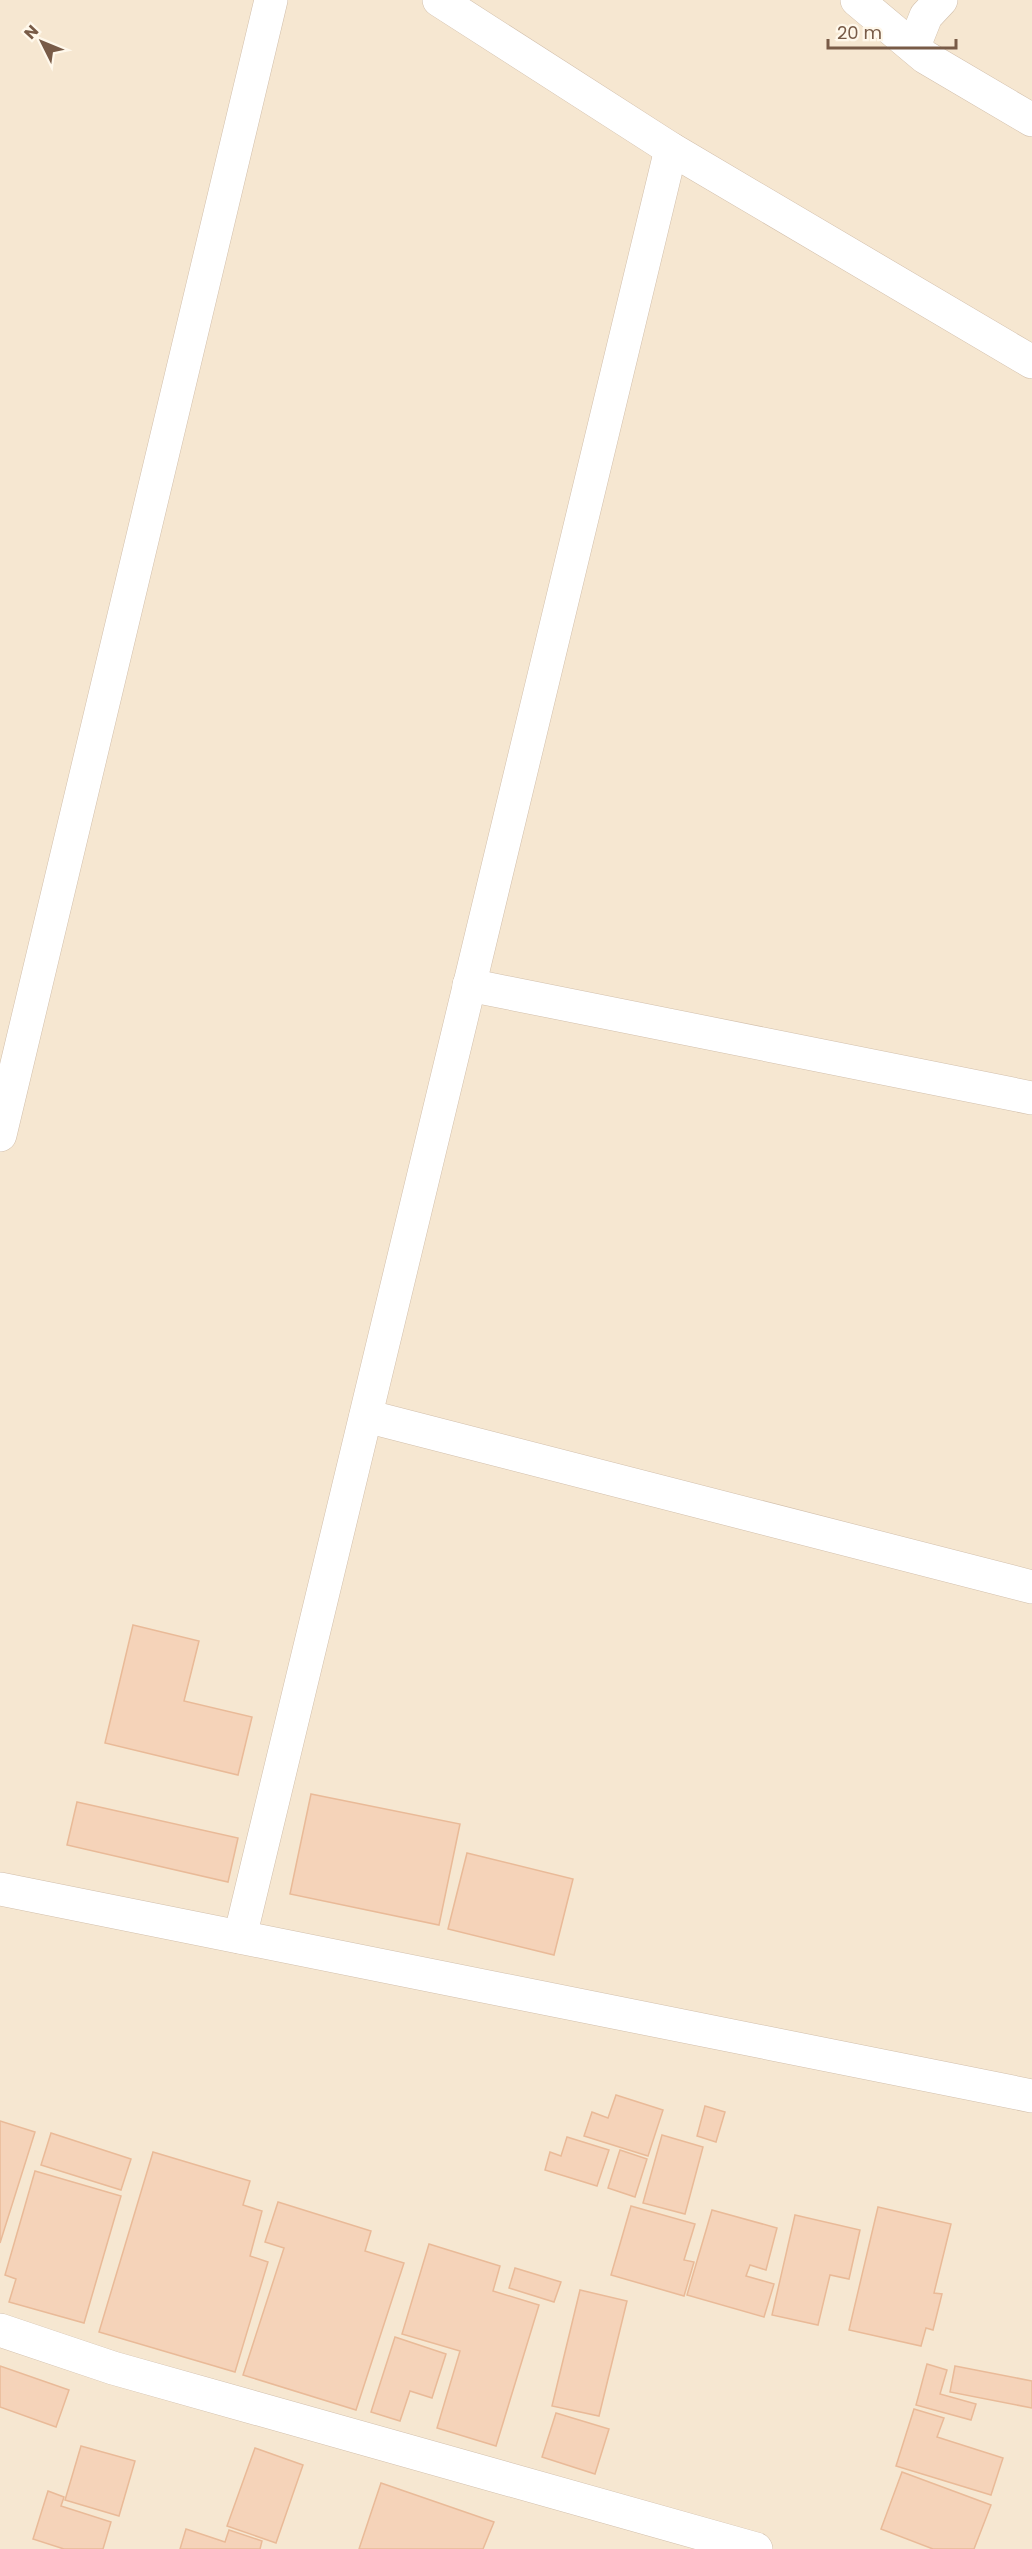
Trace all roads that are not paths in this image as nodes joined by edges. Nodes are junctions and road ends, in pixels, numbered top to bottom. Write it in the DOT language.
graph roads {
  1 [pos="271,0"];
  2 [pos="439,0"];
  3 [pos="857,0"];
  4 [pos="941,0"];
  5 [pos="914,46"];
  6 [pos="1032,120"];
  7 [pos="671,149"];
  8 [pos="1032,362"];
  9 [pos="469,985"];
  10 [pos="1032,1098"];
  11 [pos="0,1135"];
  12 [pos="366,1416"];
  13 [pos="1032,1587"];
  14 [pos="0,1889"];
  15 [pos="240,1937"];
  16 [pos="1032,2096"];
  17 [pos="0,2330"];
  18 [pos="756,2549"];
  1 -- 11 [label="street"];
  2 -- 7 [label="street"];
  3 -- 5 [label="street"];
  4 -- 5 [label="street"];
  5 -- 6 [label="street"];
  7 -- 8 [label="street"];
  7 -- 9 [label="street"];
  9 -- 10 [label="street"];
  9 -- 12 [label="street"];
  12 -- 13 [label="street"];
  12 -- 15 [label="street"];
  14 -- 15 [label="street"];
  15 -- 16 [label="street"];
  17 -- 18 [label="street"];
}
